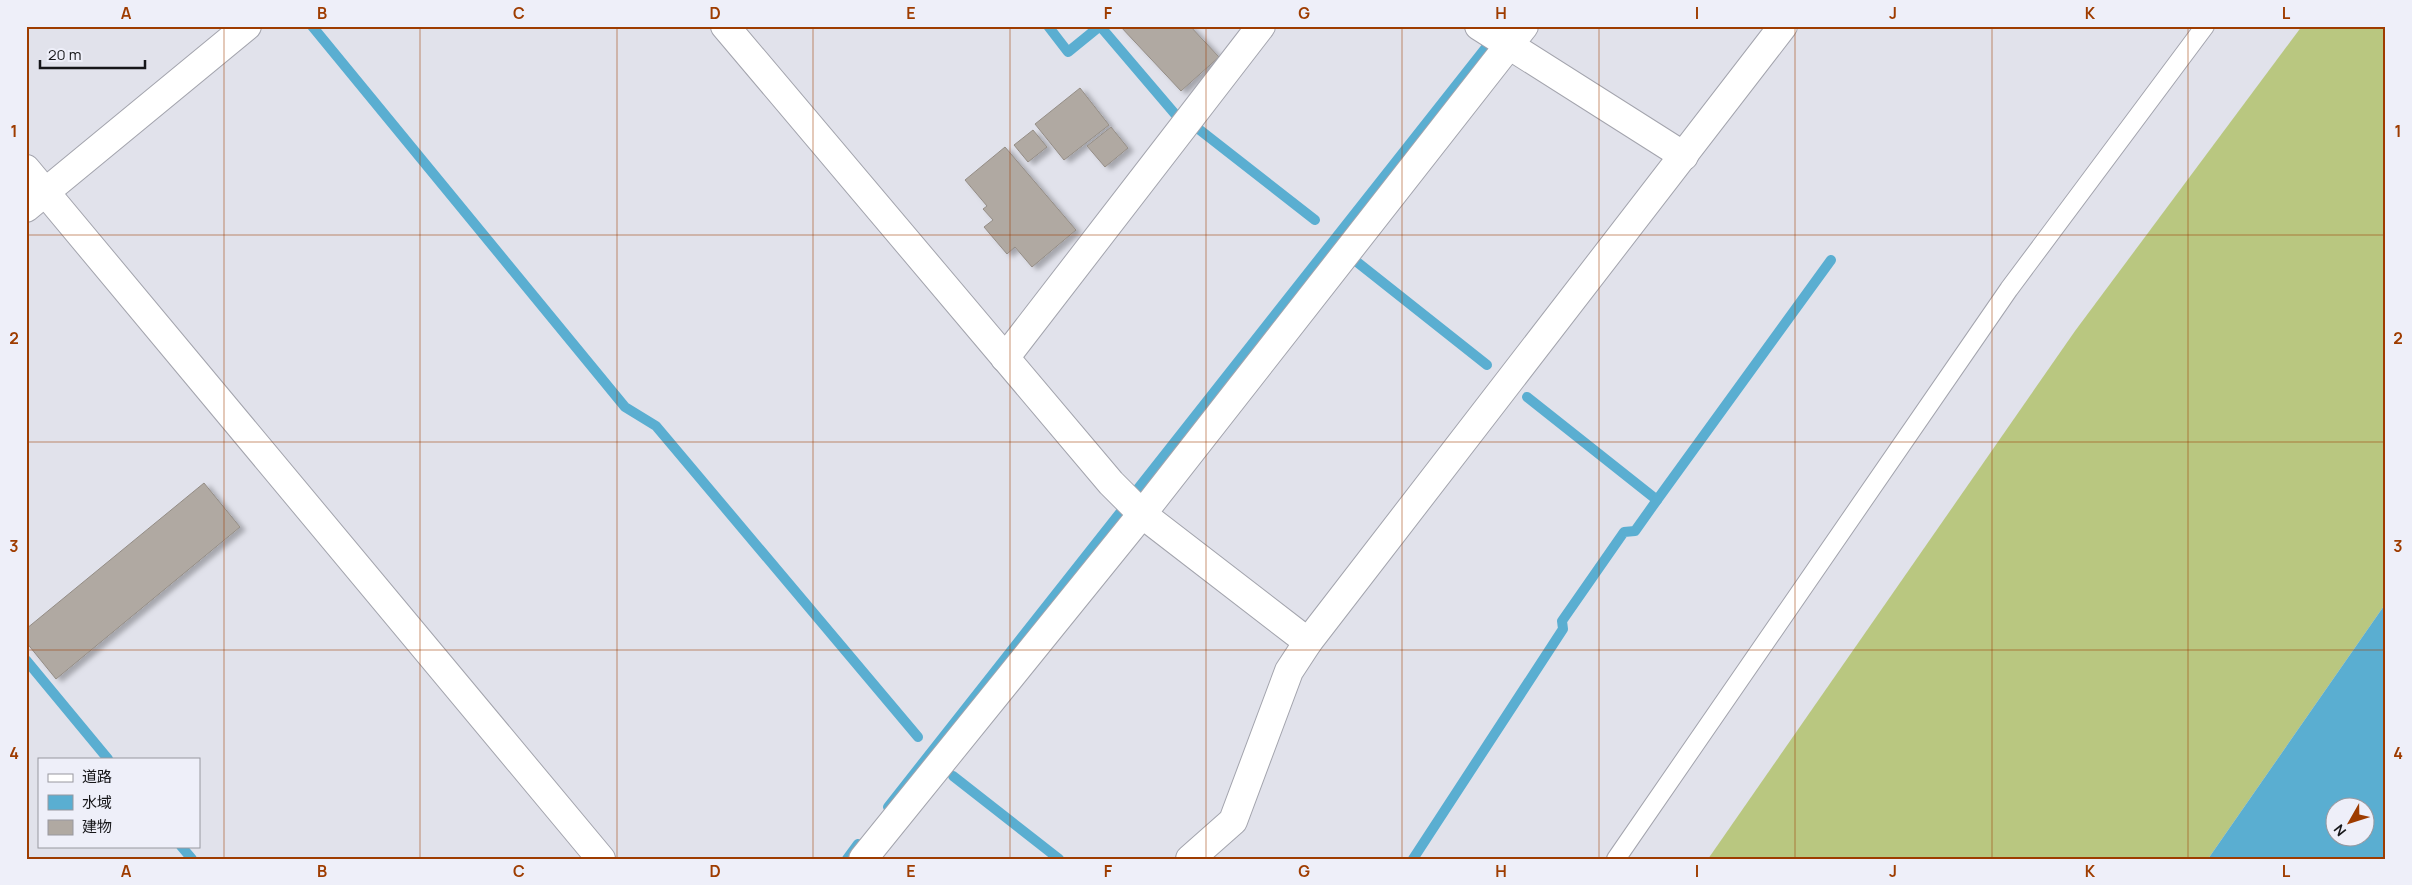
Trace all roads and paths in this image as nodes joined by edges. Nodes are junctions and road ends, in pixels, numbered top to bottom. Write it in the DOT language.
graph roads {
  1 [pos="247,26"];
  2 [pos="725,26"];
  3 [pos="1261,26"];
  4 [pos="1479,26"];
  5 [pos="1783,26"];
  6 [pos="2205,26"];
  7 [pos="1516,36"];
  8 [pos="1684,156"];
  9 [pos="26,169"];
  10 [pos="36,200"];
  11 [pos="1005,358"];
  12 [pos="1142,514"];
  13 [pos="1308,642"];
  14 [pos="601,859"];
  15 [pos="863,859"];
  16 [pos="1190,859"];
  17 [pos="1616,859"];
  1 -- 10 [label="street"];
  2 -- 11 [label="street"];
  3 -- 11 [label="street"];
  4 -- 7 [label="street"];
  5 -- 8 [label="street"];
  6 -- 17 [label="lane"];
  7 -- 8 [label="street"];
  7 -- 12 [label="street"];
  8 -- 13 [label="street"];
  9 -- 10 [label="street"];
  10 -- 14 [label="street"];
  11 -- 12 [label="street"];
  12 -- 13 [label="street"];
  12 -- 15 [label="street"];
  13 -- 16 [label="street"];
}
